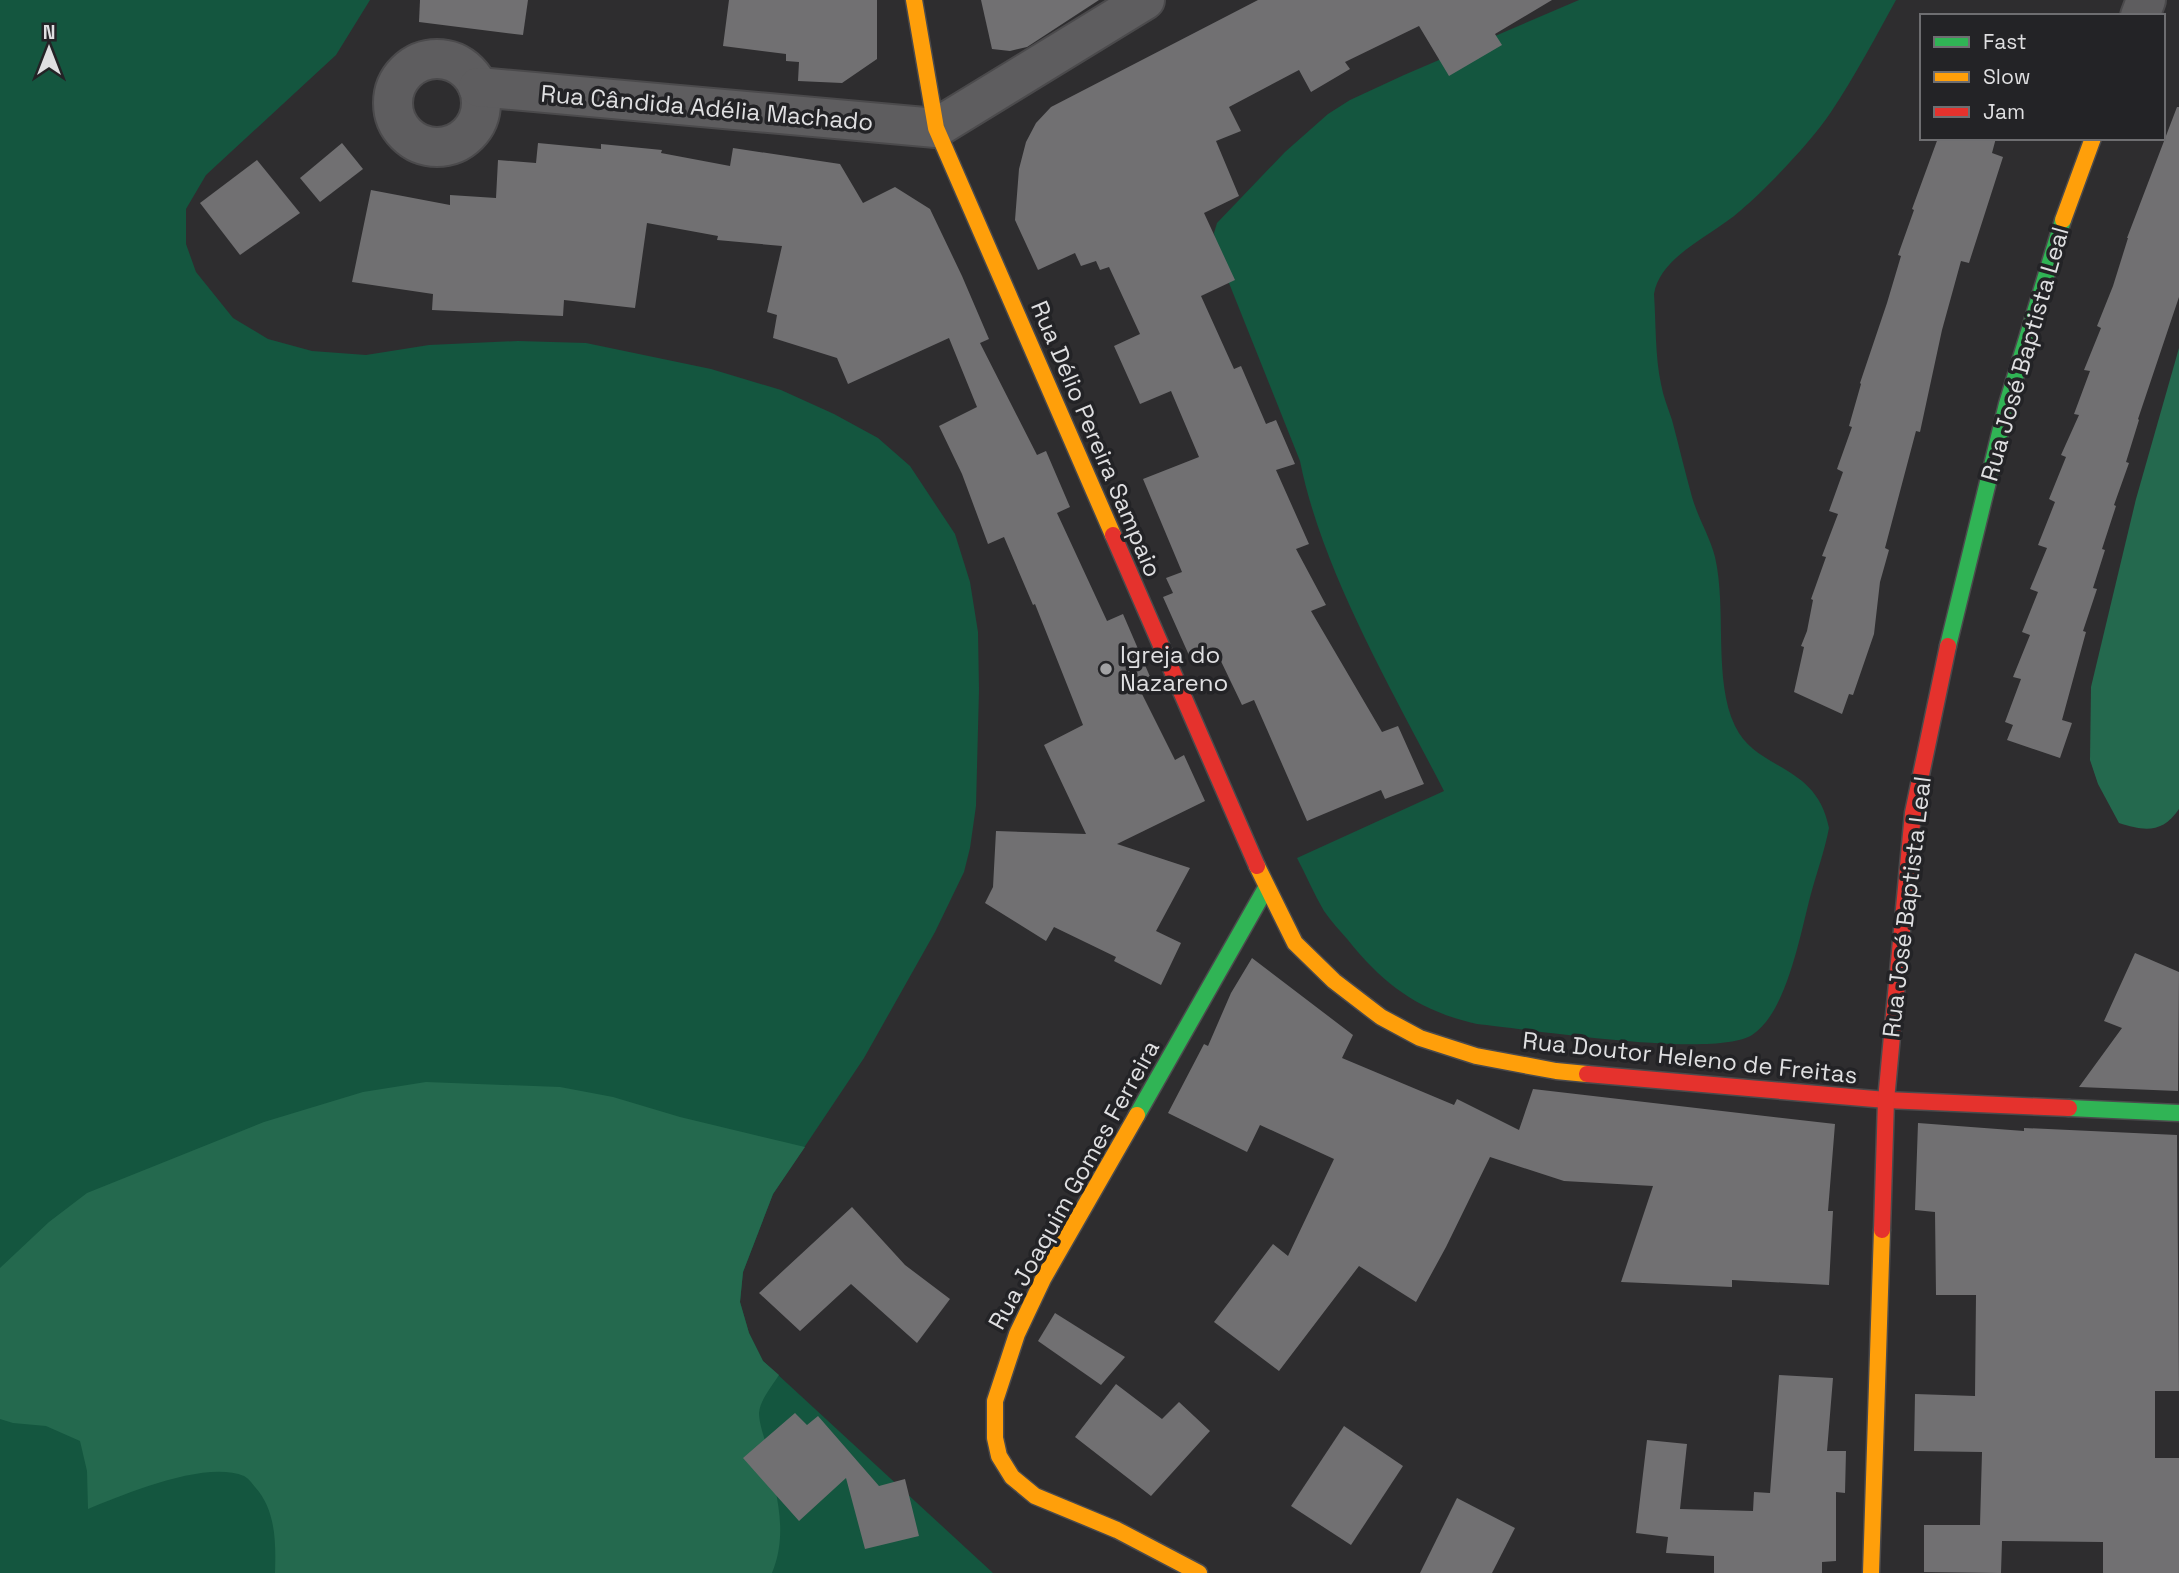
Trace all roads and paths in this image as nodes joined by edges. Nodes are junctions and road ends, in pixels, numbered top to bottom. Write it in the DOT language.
graph roads {
  1 [pos="914,0"];
  2 [pos="1145,0"];
  3 [pos="478,87"];
  4 [pos="936,128"];
  5 [pos="2092,140"];
  6 [pos="1266,888"];
  7 [pos="1886,1100"];
  8 [pos="2179,1114"];
  9 [pos="1199,1573"];
  10 [pos="1871,1573"];
  1 -- 4 [label="street, Rua Délio Pereira Sampaio"];
  2 -- 4 [label="street"];
  3 -- 4 [label="street, Rua Cândida Adélia Machado"];
  4 -- 6 [label="street, Rua Délio Pereira Sampaio"];
  5 -- 7 [label="street, Rua José Baptista Leal"];
  6 -- 7 [label="street, Rua Doutor Heleno de Freitas"];
  6 -- 9 [label="street, Rua Joaquim Gomes Ferreira"];
  7 -- 8 [label="street, Rua Doutor Heleno de Freitas"];
  7 -- 10 [label="street, Rua José Baptista Leal"];
}
